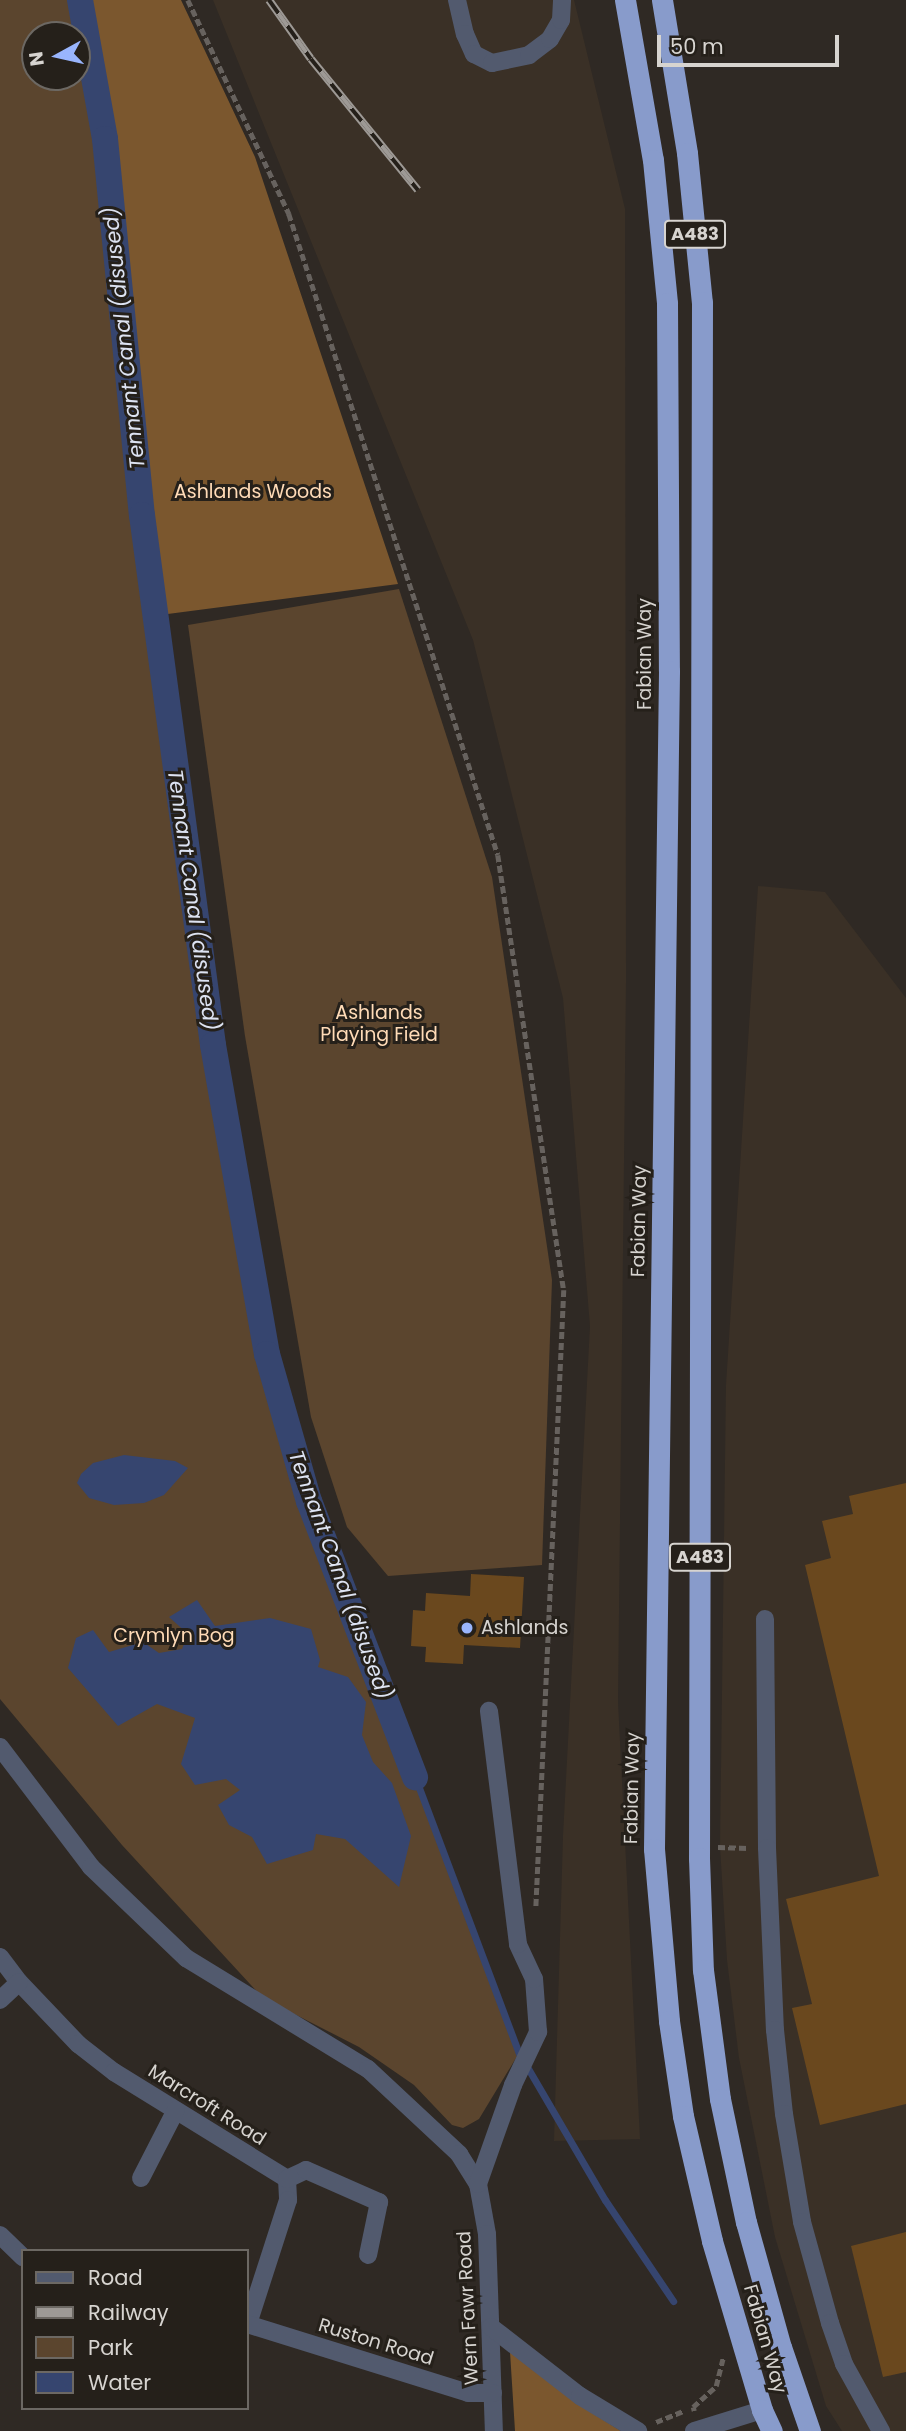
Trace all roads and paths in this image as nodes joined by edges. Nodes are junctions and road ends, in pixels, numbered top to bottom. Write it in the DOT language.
graph roads {
  1 [pos="188,0"];
  2 [pos="457,0"];
  3 [pos="562,0"];
  4 [pos="625,0"];
  5 [pos="662,0"];
  6 [pos="765,1619"];
  7 [pos="489,1711"];
  8 [pos="0,1747"];
  9 [pos="536,1912"];
  10 [pos="0,1957"];
  11 [pos="19,1982"];
  12 [pos="0,2000"];
  13 [pos="176,2110"];
  14 [pos="141,2178"];
  15 [pos="287,2179"];
  16 [pos="478,2184"];
  17 [pos="0,2235"];
  18 [pos="21,2255"];
  19 [pos="368,2255"];
  20 [pos="248,2321"];
  21 [pos="248,2324"];
  22 [pos="491,2327"];
  23 [pos="493,2393"];
  24 [pos="762,2410"];
  25 [pos="494,2431"];
  26 [pos="638,2431"];
  27 [pos="694,2431"];
  28 [pos="772,2431"];
  29 [pos="810,2431"];
  30 [pos="881,2431"];
  1 -- 9 [label="path"];
  2 -- 3 [label="street"];
  4 -- 24 [label="highway, Fabian Way / A483"];
  5 -- 29 [label="highway, Fabian Way / A483"];
  6 -- 30 [label="street"];
  7 -- 16 [label="street"];
  8 -- 16 [label="street"];
  10 -- 11 [label="street, Marcroft Road"];
  11 -- 12 [label="street"];
  11 -- 13 [label="street, Marcroft Road"];
  13 -- 14 [label="street"];
  13 -- 15 [label="street, Marcroft Road"];
  15 -- 19 [label="street"];
  15 -- 20 [label="street"];
  16 -- 22 [label="street, Wern Fawr Road"];
  17 -- 18 [label="street"];
  21 -- 23 [label="street, Ruston Road"];
  22 -- 23 [label="street, Wern Fawr Road"];
  22 -- 26 [label="street"];
  23 -- 25 [label="street, Wern Fawr Road"];
  24 -- 27 [label="street"];
  24 -- 28 [label="highway, Fabian Way / A483"];
}
